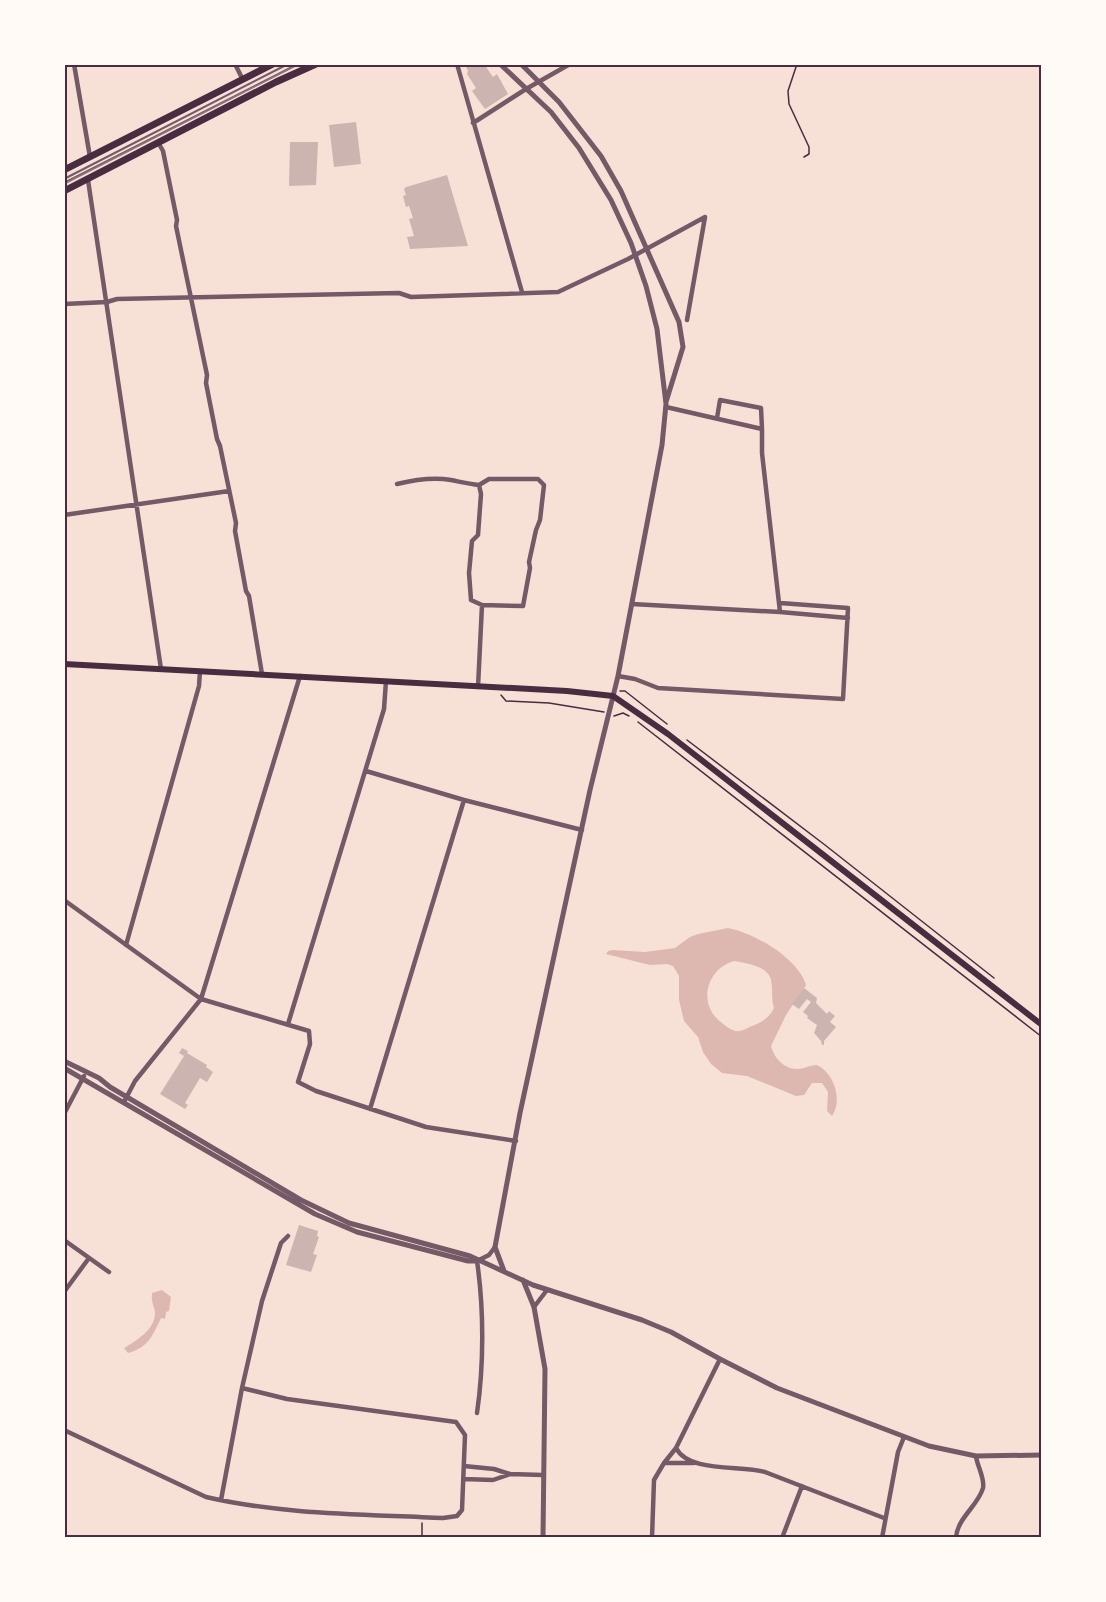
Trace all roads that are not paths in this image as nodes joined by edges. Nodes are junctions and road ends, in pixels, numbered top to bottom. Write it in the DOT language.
graph roads {
  1 [pos="74,64"];
  2 [pos="235,64"];
  3 [pos="273,64"];
  4 [pos="288,64"];
  5 [pos="298,64"];
  6 [pos="315,64"];
  7 [pos="456,64"];
  8 [pos="500,64"];
  9 [pos="521,64"];
  10 [pos="570,64"];
  11 [pos="243,80"];
  12 [pos="539,81"];
  13 [pos="526,88"];
  14 [pos="473,123"];
  15 [pos="159,144"];
  16 [pos="90,157"];
  17 [pos="64,170"];
  18 [pos="64,178"];
  19 [pos="88,180"];
  20 [pos="64,183"];
  21 [pos="64,191"];
  22 [pos="647,248"];
  23 [pos="636,255"];
  24 [pos="522,292"];
  25 [pos="191,298"];
  26 [pos="107,302"];
  27 [pos="64,304"];
  28 [pos="687,320"];
  29 [pos="666,406"];
  30 [pos="717,418"];
  31 [pos="762,429"];
  32 [pos="398,484"];
  33 [pos="479,485"];
  34 [pos="229,490"];
  35 [pos="137,504"];
  36 [pos="64,515"];
  37 [pos="780,603"];
  38 [pos="482,604"];
  39 [pos="632,604"];
  40 [pos="780,612"];
  41 [pos="848,618"];
  42 [pos="64,664"];
  43 [pos="161,669"];
  44 [pos="200,671"];
  45 [pos="262,674"];
  46 [pos="300,676"];
  47 [pos="618,676"];
  48 [pos="386,681"];
  49 [pos="478,687"];
  50 [pos="614,693"];
  51 [pos="366,771"];
  52 [pos="464,800"];
  53 [pos="582,830"];
  54 [pos="64,900"];
  55 [pos="126,945"];
  56 [pos="201,999"];
  57 [pos="288,1024"];
  58 [pos="1041,1025"];
  59 [pos="64,1061"];
  60 [pos="64,1068"];
  61 [pos="86,1071"];
  62 [pos="83,1079"];
  63 [pos="125,1100"];
  64 [pos="370,1109"];
  65 [pos="64,1114"];
  66 [pos="516,1141"];
  67 [pos="288,1236"];
  68 [pos="64,1240"];
  69 [pos="495,1247"];
  70 [pos="89,1258"];
  71 [pos="477,1261"];
  72 [pos="504,1271"];
  73 [pos="109,1272"];
  74 [pos="523,1280"];
  75 [pos="547,1290"];
  76 [pos="64,1292"];
  77 [pos="534,1307"];
  78 [pos="720,1359"];
  79 [pos="242,1388"];
  80 [pos="477,1413"];
  81 [pos="64,1430"];
  82 [pos="904,1437"];
  83 [pos="676,1448"];
  84 [pos="1041,1455"];
  85 [pos="976,1456"];
  86 [pos="664,1463"];
  87 [pos="694,1463"];
  88 [pos="464,1466"];
  89 [pos="510,1474"];
  90 [pos="543,1475"];
  91 [pos="464,1479"];
  92 [pos="802,1486"];
  93 [pos="221,1500"];
  94 [pos="884,1518"];
  95 [pos="543,1538"];
  96 [pos="652,1538"];
  97 [pos="782,1538"];
  98 [pos="882,1538"];
  99 [pos="956,1538"];
  1 -- 16 [label="street"];
  2 -- 11 [label="street"];
  3 -- 11 [label="main road"];
  4 -- 18 [label="lane"];
  5 -- 20 [label="lane"];
  6 -- 15 [label="main road"];
  7 -- 14 [label="street"];
  8 -- 13 [label="street"];
  9 -- 12 [label="street"];
  10 -- 12 [label="street"];
  11 -- 16 [label="main road"];
  12 -- 13 [label="street"];
  12 -- 22 [label="street"];
  13 -- 14 [label="street"];
  13 -- 23 [label="street"];
  14 -- 24 [label="street"];
  15 -- 19 [label="main road"];
  15 -- 25 [label="street"];
  16 -- 17 [label="main road"];
  19 -- 21 [label="main road"];
  19 -- 26 [label="street"];
  22 -- 23 [label="street"];
  22 -- 28 [label="street"];
  22 -- 29 [label="street"];
  23 -- 24 [label="street"];
  23 -- 29 [label="street"];
  24 -- 25 [label="street"];
  25 -- 26 [label="street"];
  25 -- 34 [label="street"];
  26 -- 27 [label="street"];
  26 -- 35 [label="street"];
  29 -- 30 [label="street"];
  29 -- 39 [label="street"];
  30 -- 31 [label="street"];
  30 -- 31 [label="street"];
  31 -- 37 [label="street"];
  32 -- 33 [label="street"];
  33 -- 38 [label="street"];
  33 -- 38 [label="street"];
  34 -- 35 [label="street"];
  34 -- 45 [label="street"];
  35 -- 36 [label="street"];
  35 -- 43 [label="street"];
  37 -- 40 [label="street"];
  37 -- 41 [label="street"];
  38 -- 49 [label="street"];
  39 -- 40 [label="street"];
  39 -- 47 [label="street"];
  40 -- 41 [label="street"];
  41 -- 47 [label="street"];
  42 -- 43 [label="main road"];
  43 -- 44 [label="main road"];
  44 -- 45 [label="main road"];
  44 -- 55 [label="street"];
  45 -- 46 [label="main road"];
  46 -- 48 [label="main road"];
  46 -- 56 [label="street"];
  47 -- 50 [label="street"];
  48 -- 49 [label="main road"];
  48 -- 51 [label="street"];
  49 -- 50 [label="main road"];
  50 -- 53 [label="street"];
  50 -- 58 [label="main road"];
  51 -- 52 [label="street"];
  51 -- 57 [label="street"];
  52 -- 53 [label="street"];
  52 -- 64 [label="street"];
  53 -- 66 [label="street"];
  54 -- 55 [label="street"];
  55 -- 56 [label="street"];
  56 -- 57 [label="street"];
  56 -- 63 [label="street"];
  57 -- 64 [label="street"];
  59 -- 61 [label="street"];
  60 -- 62 [label="street"];
  61 -- 62 [label="street"];
  61 -- 63 [label="street"];
  62 -- 63 [label="street"];
  62 -- 65 [label="street"];
  63 -- 71 [label="street"];
  64 -- 66 [label="street"];
  66 -- 69 [label="street"];
  67 -- 79 [label="street"];
  68 -- 70 [label="street"];
  69 -- 71 [label="street"];
  69 -- 72 [label="street"];
  70 -- 73 [label="street"];
  70 -- 76 [label="street"];
  71 -- 72 [label="street"];
  71 -- 80 [label="street"];
  72 -- 74 [label="street"];
  74 -- 75 [label="street"];
  74 -- 77 [label="street"];
  75 -- 77 [label="street"];
  75 -- 78 [label="street"];
  77 -- 90 [label="street"];
  78 -- 82 [label="street"];
  78 -- 83 [label="street"];
  79 -- 88 [label="street"];
  79 -- 93 [label="street"];
  81 -- 93 [label="street"];
  82 -- 85 [label="street"];
  82 -- 94 [label="street"];
  83 -- 86 [label="street"];
  83 -- 87 [label="street"];
  84 -- 85 [label="street"];
  85 -- 99 [label="street"];
  86 -- 87 [label="street"];
  86 -- 96 [label="street"];
  87 -- 92 [label="street"];
  88 -- 89 [label="street"];
  88 -- 91 [label="street"];
  89 -- 90 [label="street"];
  89 -- 91 [label="street"];
  90 -- 95 [label="street"];
  91 -- 93 [label="street"];
  92 -- 94 [label="street"];
  92 -- 97 [label="street"];
  94 -- 98 [label="street"];
}
